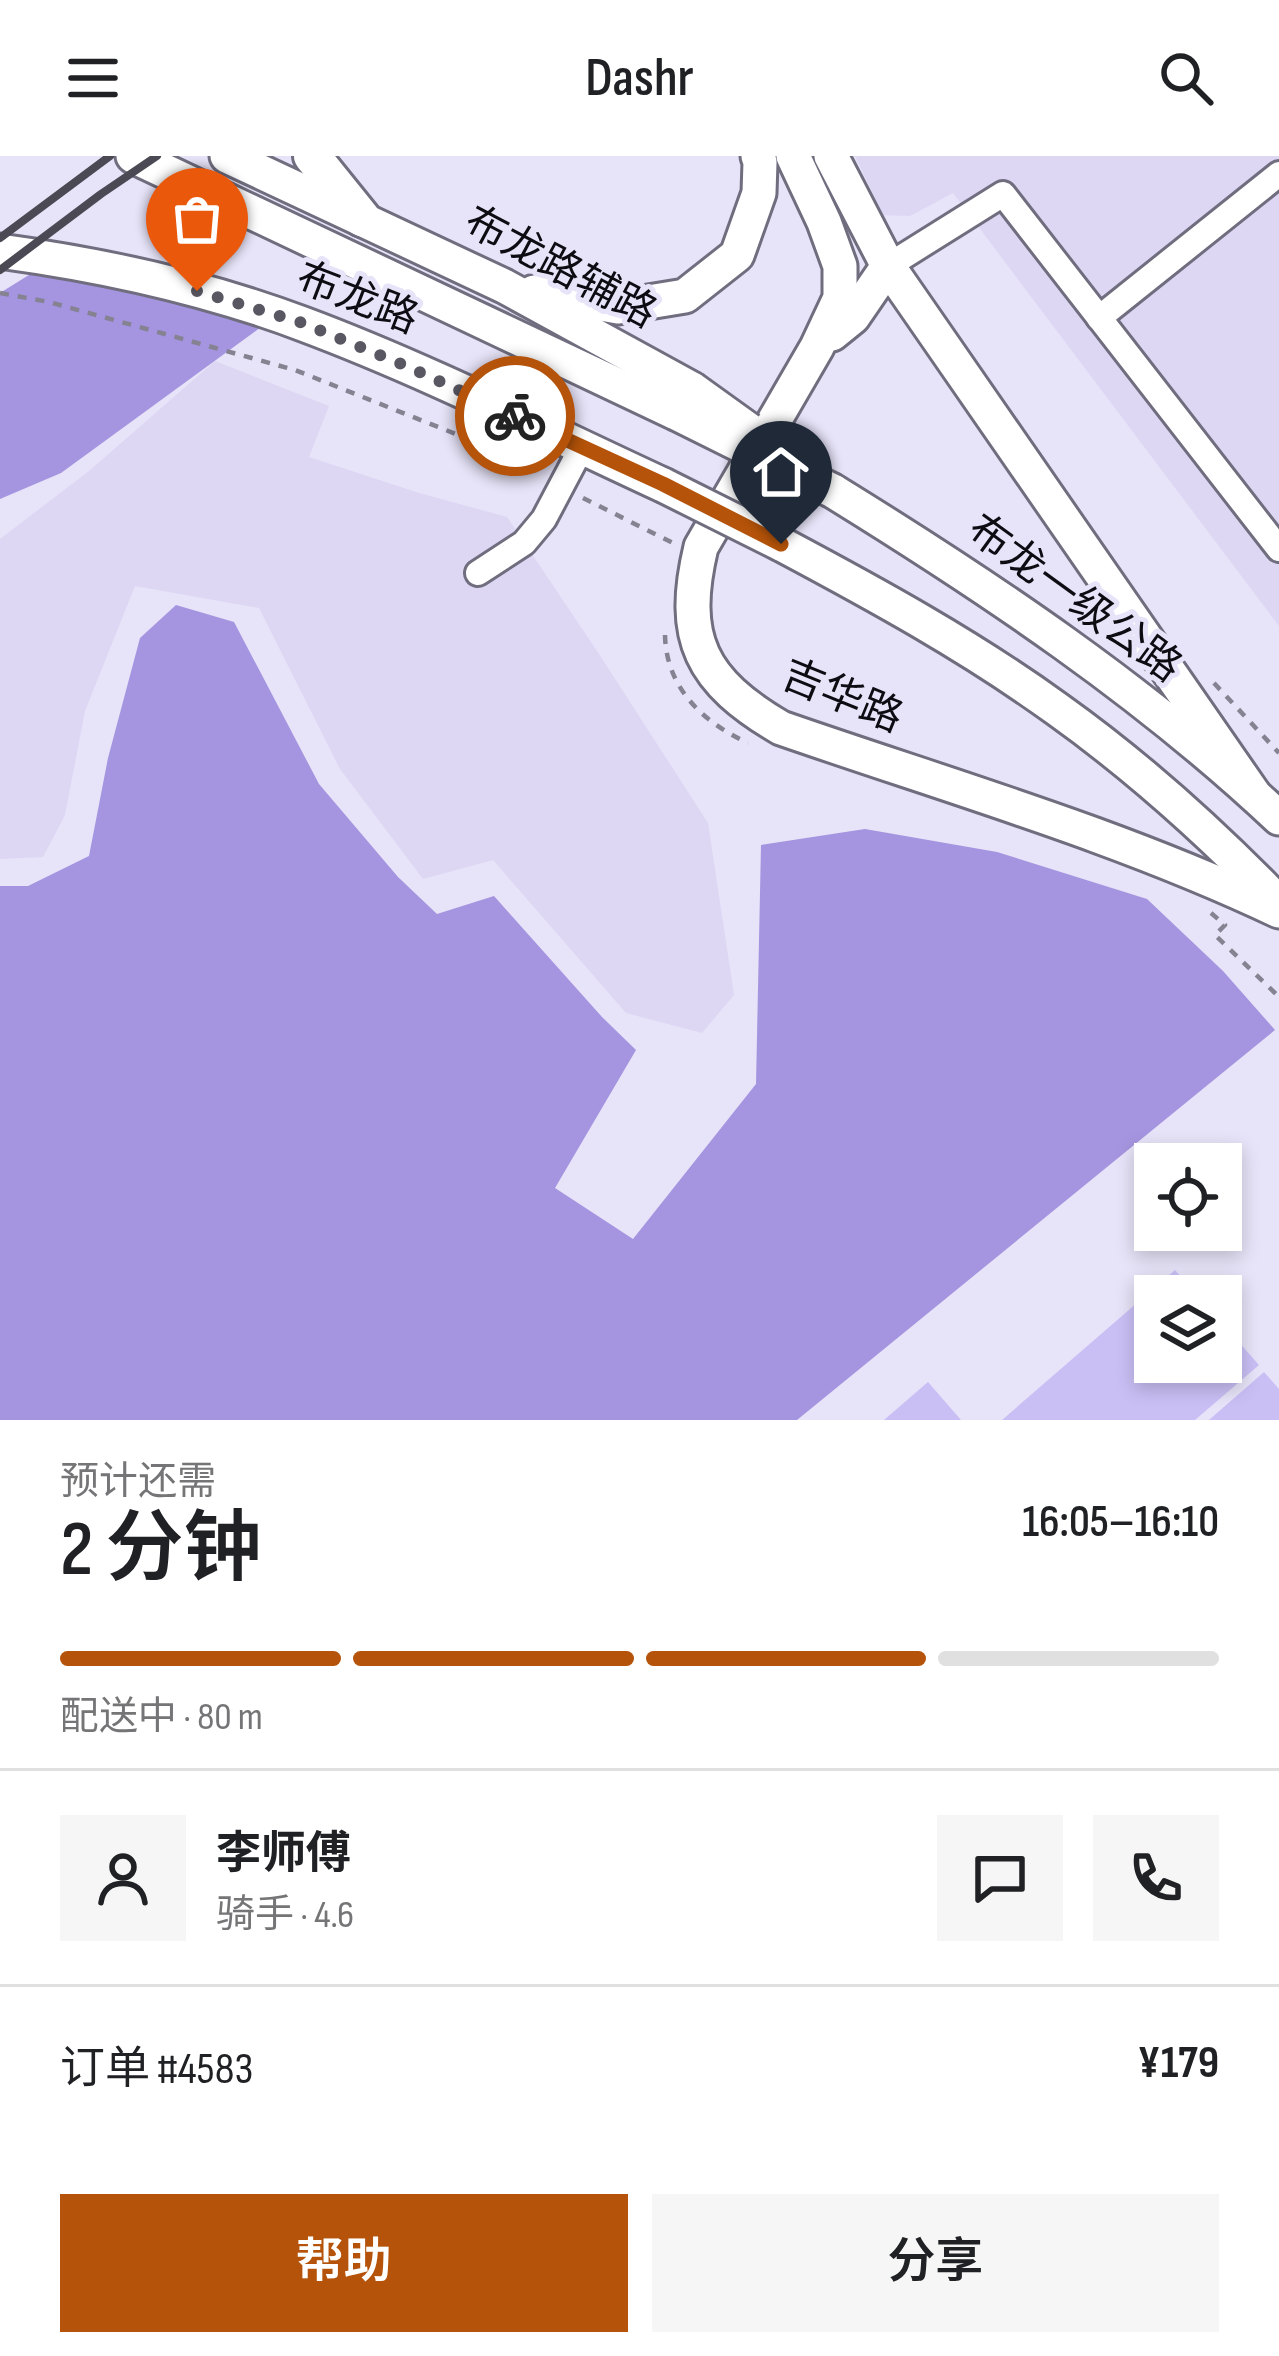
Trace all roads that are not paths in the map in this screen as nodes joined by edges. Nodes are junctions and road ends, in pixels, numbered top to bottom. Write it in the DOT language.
graph roads {
  1 [pos="133,156"];
  2 [pos="227,156"];
  3 [pos="312,156"];
  4 [pos="758,156"];
  5 [pos="793,156"];
  6 [pos="831,156"];
  7 [pos="1279,174"];
  8 [pos="362,218"];
  9 [pos="0,251"];
  10 [pos="888,266"];
  11 [pos="504,286"];
  12 [pos="1099,318"];
  13 [pos="817,347"];
  14 [pos="684,401"];
  15 [pos="582,447"];
  16 [pos="833,490"];
  17 [pos="1279,549"];
  18 [pos="478,573"];
  19 [pos="1253,793"];
  20 [pos="1279,818"];
  21 [pos="1279,907"];
  1 -- 14 [label="main road, 布龙路"];
  2 -- 8 [label="main road, 布龙路辅路"];
  3 -- 8 [label="highway"];
  4 -- 11 [label="main road"];
  5 -- 13 [label="main road, 吉华路"];
  6 -- 10 [label="main road"];
  7 -- 12 [label="street"];
  8 -- 11 [label="main road, 布龙路辅路"];
  9 -- 15 [label="main road, 布龙路"];
  10 -- 12 [label="street"];
  10 -- 13 [label="main road"];
  10 -- 19 [label="main road"];
  11 -- 14 [label="main road, 布龙路辅路"];
  12 -- 17 [label="street"];
  13 -- 21 [label="main road, 吉华路"];
  14 -- 16 [label="main road, 布龙路辅路, bridge"];
  15 -- 18 [label="street"];
  15 -- 21 [label="main road, 布龙路, bridge"];
  16 -- 19 [label="main road, 布龙一级公路"];
  19 -- 20 [label="main road"];
}
